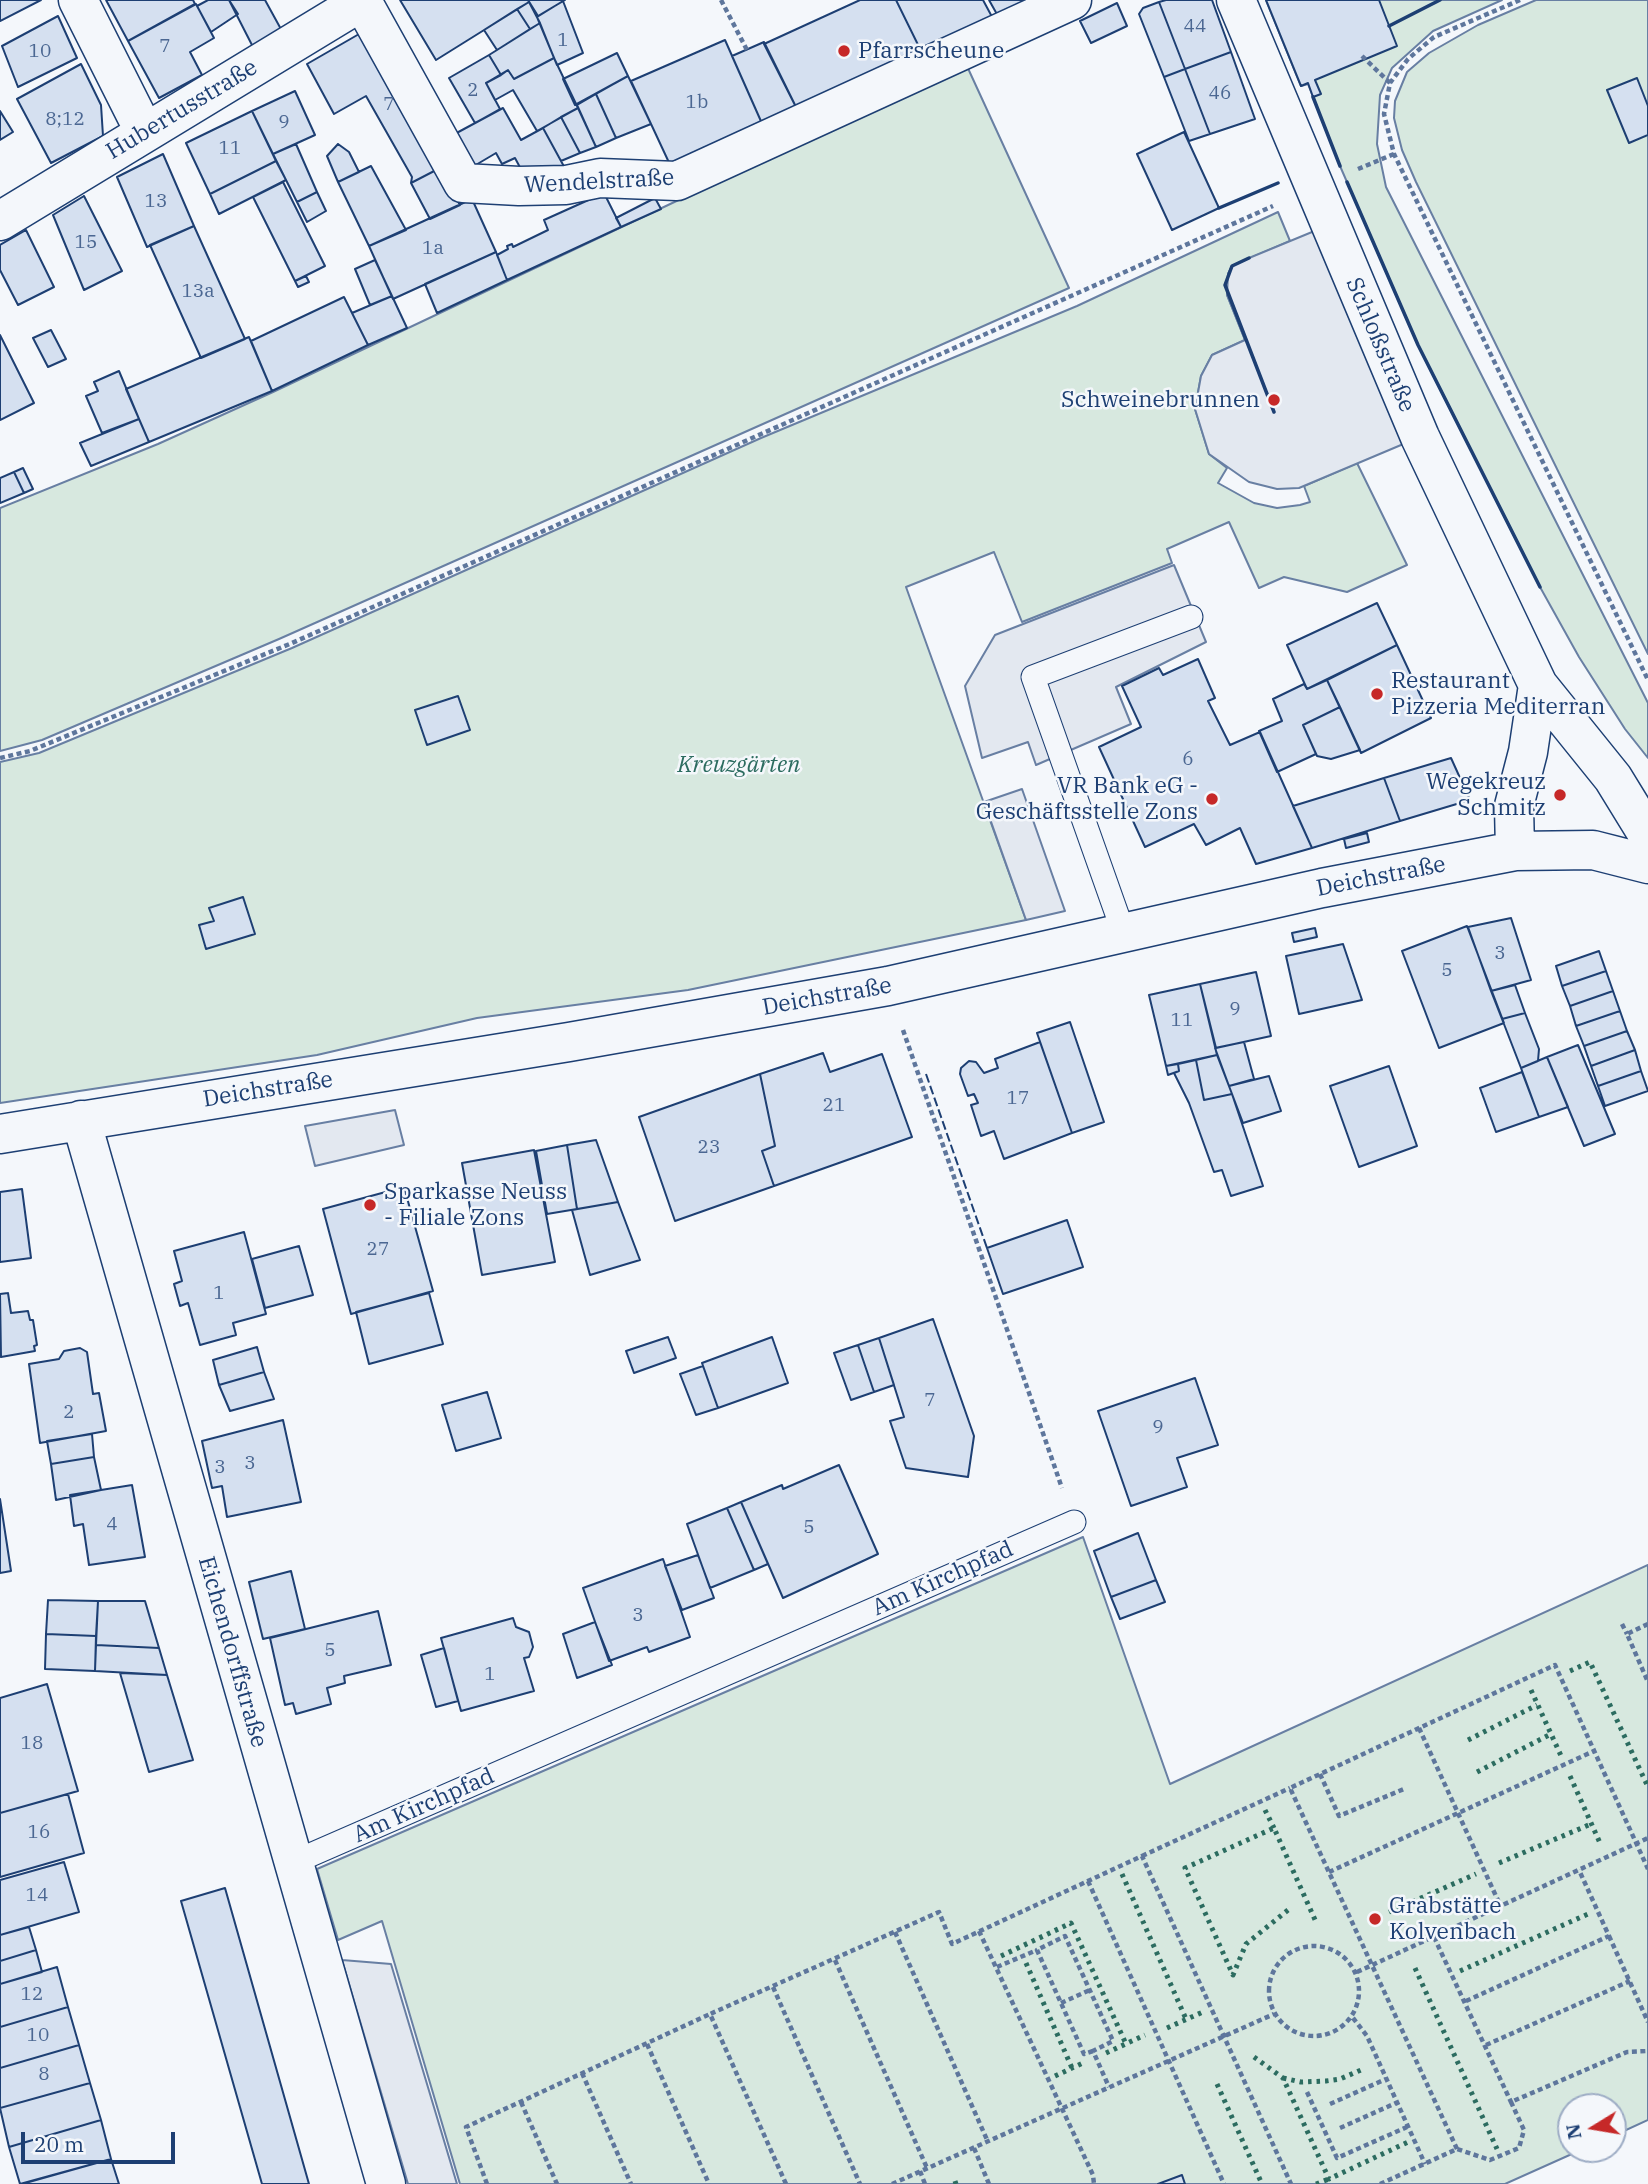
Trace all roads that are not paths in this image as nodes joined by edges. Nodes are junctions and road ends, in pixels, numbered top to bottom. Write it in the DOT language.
graph roads {
  1 [pos="78,0"];
  2 [pos="1073,0"];
  3 [pos="1236,0"];
  4 [pos="363,1"];
  5 [pos="145,133"];
  6 [pos="0,221"];
  7 [pos="1191,617"];
  8 [pos="1538,685"];
  9 [pos="1648,835"];
  10 [pos="1515,851"];
  11 [pos="1648,864"];
  12 [pos="1124,934"];
  13 [pos="81,1120"];
  14 [pos="0,1134"];
  15 [pos="1074,1522"];
  16 [pos="292,1863"];
  17 [pos="386,2184"];
  1 -- 5 [label="street"];
  2 -- 4 [label="street, Wendelstraße"];
  3 -- 8 [label="street, Schloßstraße"];
  4 -- 5 [label="street, Hubertusstraße"];
  5 -- 6 [label="street, Hubertusstraße"];
  7 -- 12 [label="lane"];
  8 -- 9 [label="street, Schloßstraße"];
  8 -- 10 [label="street"];
  10 -- 11 [label="street, Deichstraße"];
  10 -- 12 [label="street, Deichstraße"];
  12 -- 13 [label="street, Deichstraße"];
  13 -- 14 [label="street, Deichstraße"];
  13 -- 16 [label="street, Eichendorffstraße"];
  15 -- 16 [label="lane, Am Kirchpfad"];
  16 -- 17 [label="street, Eichendorffstraße"];
}
